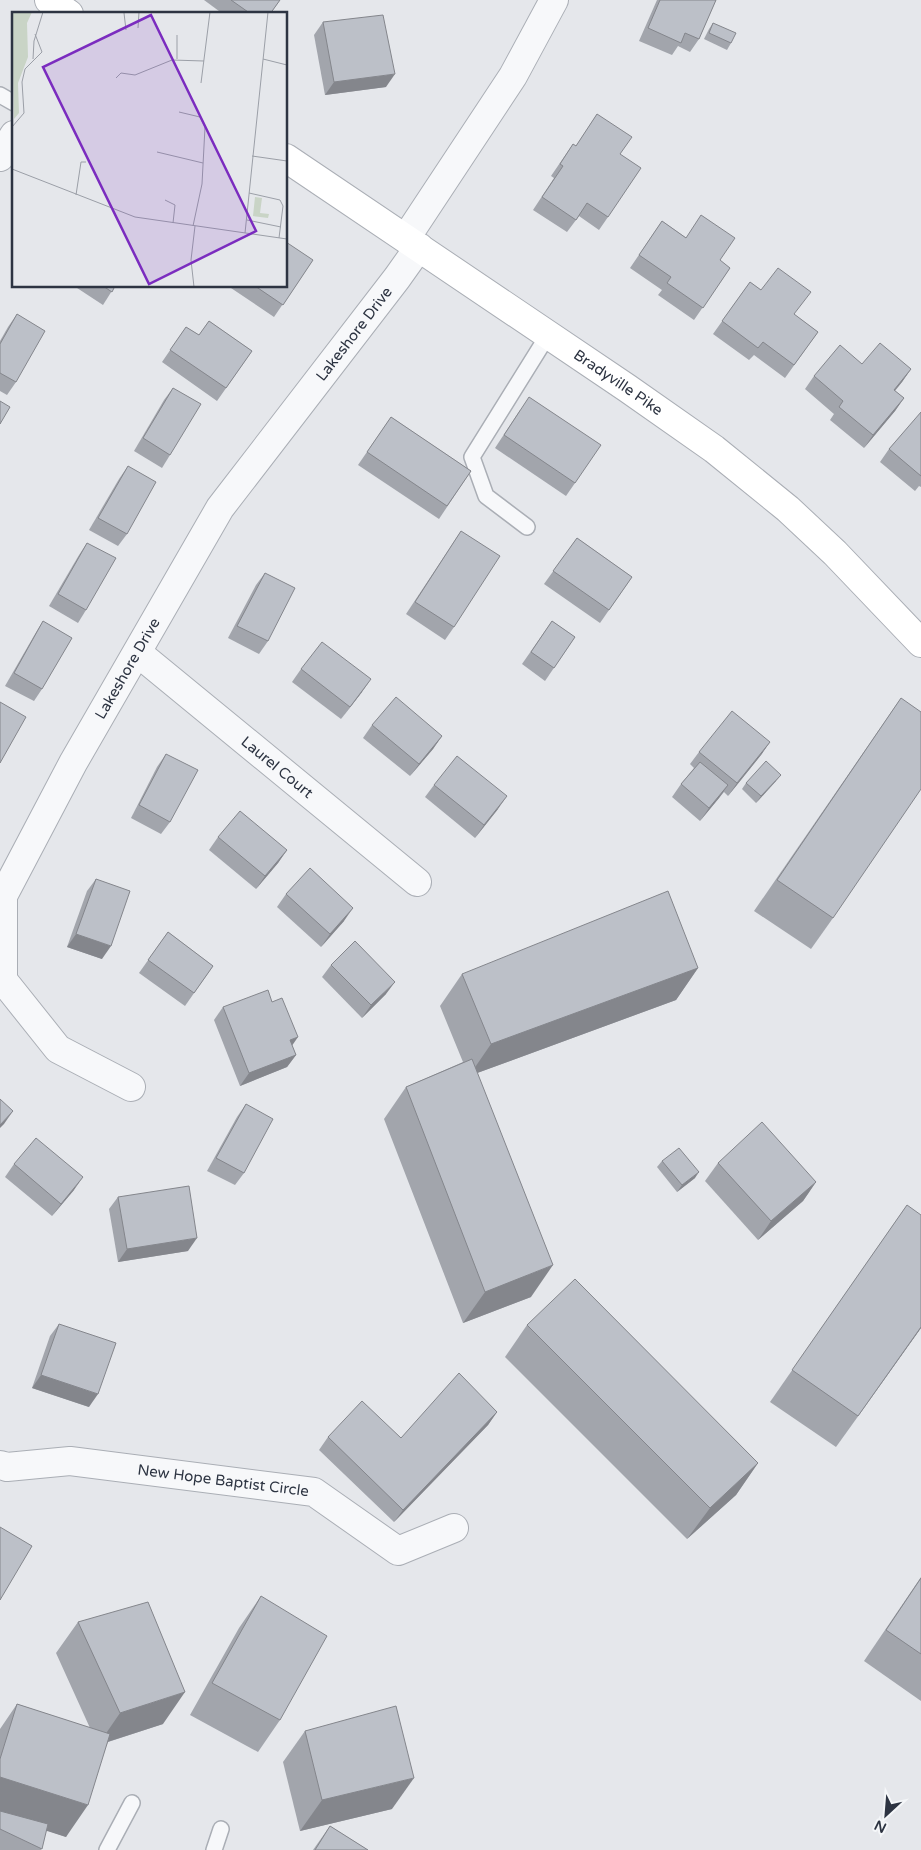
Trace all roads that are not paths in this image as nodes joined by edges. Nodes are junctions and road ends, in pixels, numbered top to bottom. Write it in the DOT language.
graph roads {
  1 [pos="49,0"];
  2 [pos="554,0"];
  3 [pos="67,12"];
  4 [pos="0,95"];
  5 [pos="12,102"];
  6 [pos="12,138"];
  7 [pos="0,157"];
  8 [pos="288,159"];
  9 [pos="412,243"];
  10 [pos="548,334"];
  11 [pos="527,527"];
  12 [pos="921,643"];
  13 [pos="138,653"];
  14 [pos="417,882"];
  15 [pos="131,1087"];
  16 [pos="0,1465"];
  17 [pos="454,1528"];
  18 [pos="132,1804"];
  19 [pos="221,1829"];
  20 [pos="107,1850"];
  21 [pos="214,1850"];
  1 -- 3 [label="main road"];
  2 -- 9 [label="street, Lakeshore Drive"];
  4 -- 5 [label="lane"];
  6 -- 7 [label="street"];
  8 -- 9 [label="main road, Bradyville Pike"];
  9 -- 10 [label="main road, Bradyville Pike"];
  9 -- 13 [label="street, Lakeshore Drive"];
  10 -- 11 [label="lane"];
  10 -- 12 [label="main road, Bradyville Pike"];
  13 -- 14 [label="street, Laurel Court"];
  13 -- 15 [label="street, Lakeshore Drive"];
  16 -- 17 [label="street, New Hope Baptist Circle"];
  18 -- 20 [label="lane"];
  19 -- 21 [label="lane"];
}
